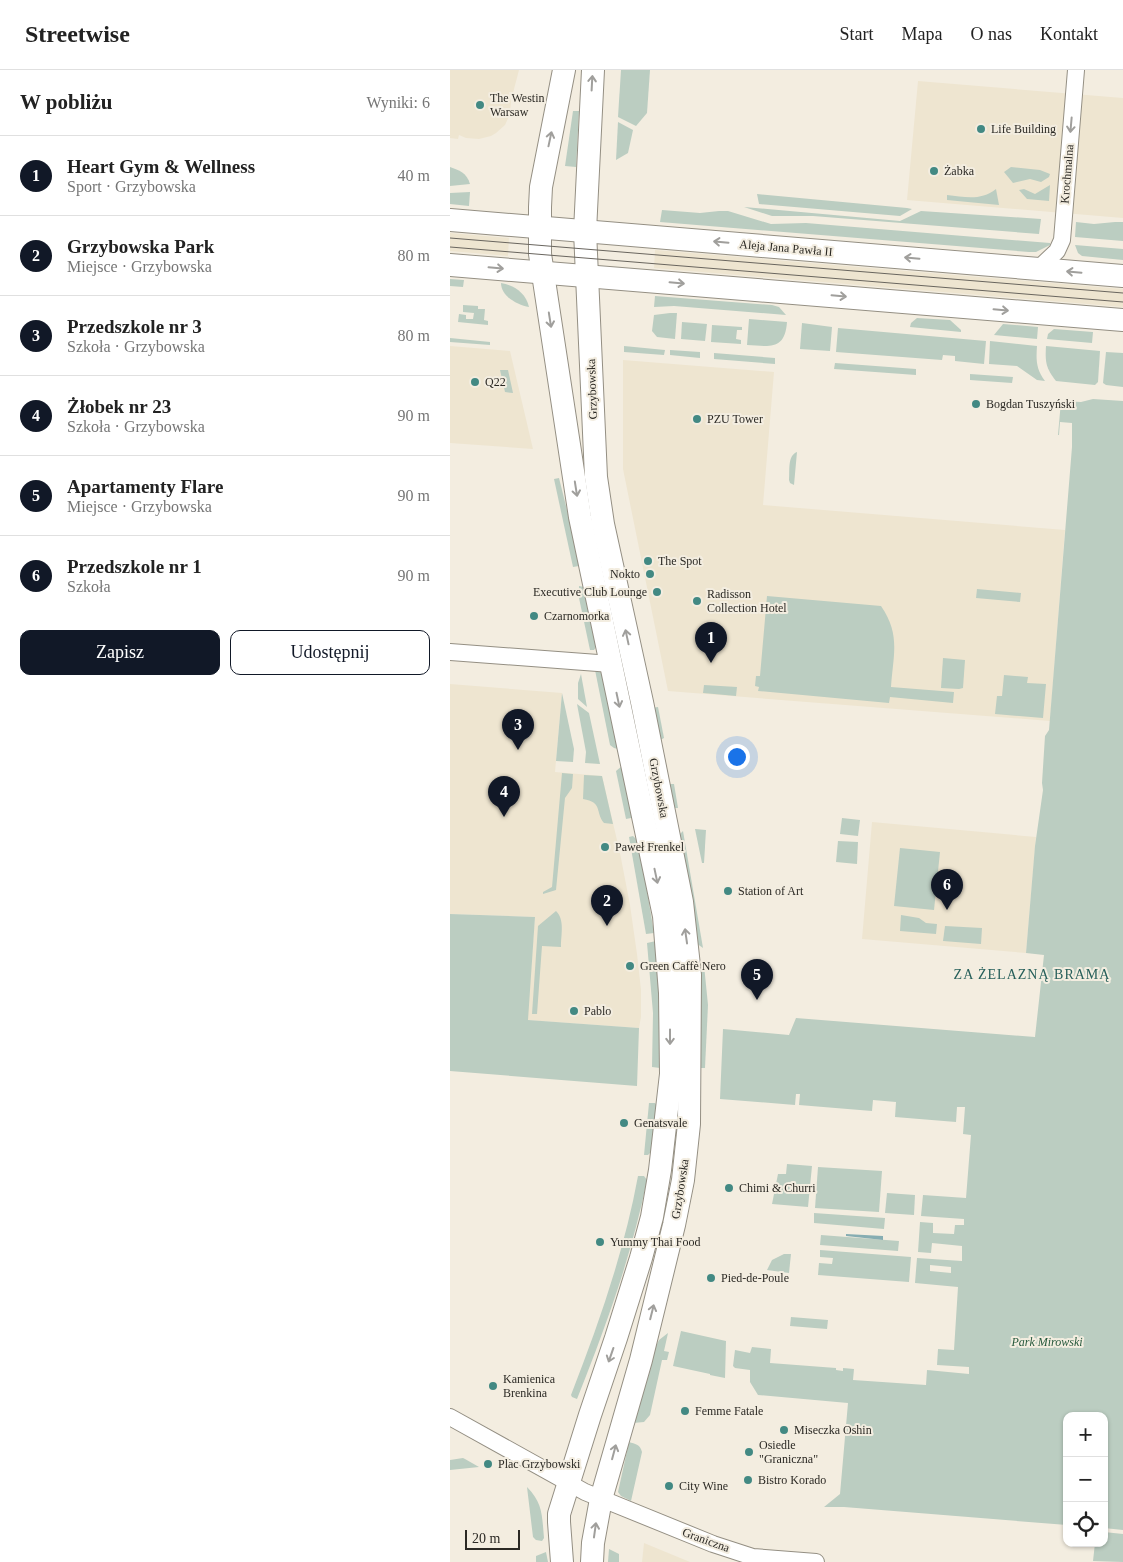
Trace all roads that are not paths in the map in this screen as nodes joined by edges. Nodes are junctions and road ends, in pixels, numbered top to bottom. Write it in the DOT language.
graph roads {
  1 [pos="564,70"];
  2 [pos="593,70"];
  3 [pos="1076,70"];
  4 [pos="450,220"];
  5 [pos="540,227"];
  6 [pos="585,231"];
  7 [pos="450,265"];
  8 [pos="1038,269"];
  9 [pos="542,272"];
  10 [pos="588,276"];
  11 [pos="1123,276"];
  12 [pos="1123,320"];
  13 [pos="450,652"];
  14 [pos="611,664"];
  15 [pos="450,1417"];
  16 [pos="569,1484"];
  17 [pos="601,1499"];
  18 [pos="562,1562"];
  19 [pos="592,1562"];
  20 [pos="816,1562"];
  5 -- 1 [label="street, Grzybowska, one-way"];
  6 -- 2 [label="street, Grzybowska, one-way"];
  3 -- 8 [label="street, Krochmalna, one-way"];
  4 -- 5 [label="street, Aleja Jana Pawła II"];
  5 -- 6 [label="street, Aleja Jana Pawła II"];
  5 -- 9 [label="street, Grzybowska"];
  8 -- 6 [label="street, Aleja Jana Pawła II, one-way"];
  6 -- 10 [label="street, Grzybowska"];
  7 -- 9 [label="street, one-way"];
  11 -- 8 [label="street, Aleja Jana Pawła II, one-way"];
  9 -- 10 [label="street"];
  9 -- 14 [label="street, Grzybowska, one-way"];
  10 -- 12 [label="street, one-way"];
  17 -- 10 [label="street, Grzybowska, one-way"];
  13 -- 14 [label="street"];
  14 -- 16 [label="street, Grzybowska, one-way"];
  15 -- 16 [label="street"];
  16 -- 17 [label="street, Graniczna"];
  16 -- 18 [label="street, Grzybowska"];
  19 -- 17 [label="street, Grzybowska, one-way"];
  17 -- 20 [label="street, Graniczna"];
}
